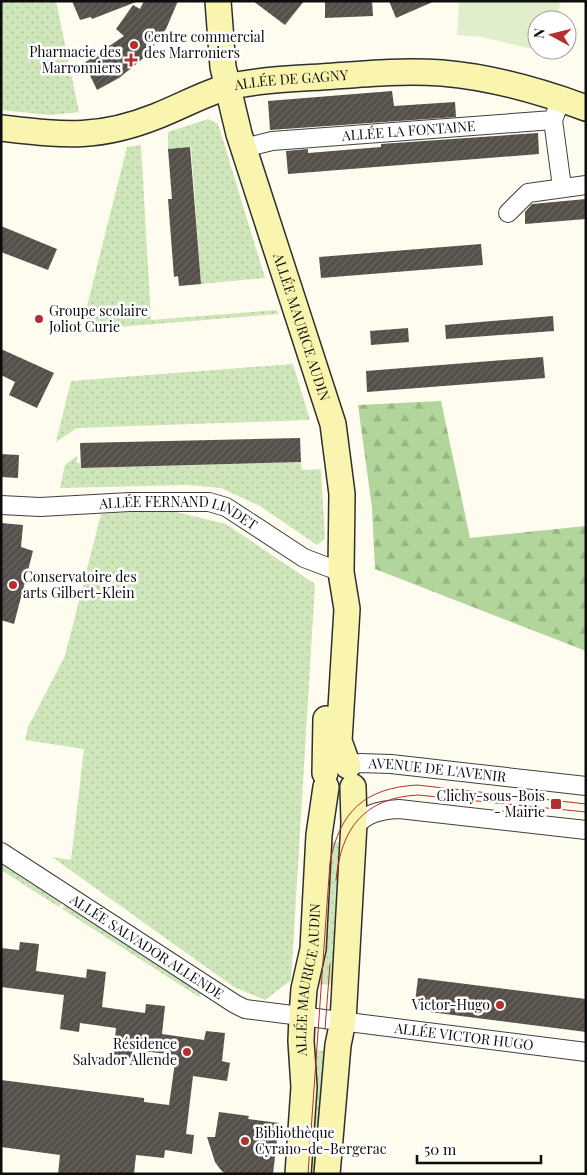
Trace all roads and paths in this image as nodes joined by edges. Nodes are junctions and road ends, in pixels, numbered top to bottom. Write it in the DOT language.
graph roads {
  1 [pos="218,1"];
  2 [pos="227,88"];
  3 [pos="586,108"];
  4 [pos="557,110"];
  5 [pos="1,128"];
  6 [pos="244,148"];
  7 [pos="586,185"];
  8 [pos="562,187"];
  9 [pos="508,213"];
  10 [pos="1,505"];
  11 [pos="341,572"];
  12 [pos="342,784"];
  13 [pos="586,786"];
  14 [pos="375,812"];
  15 [pos="354,829"];
  16 [pos="586,830"];
  17 [pos="1,852"];
  18 [pos="302,1016"];
  19 [pos="343,1021"];
  20 [pos="586,1052"];
  21 [pos="298,1174"];
  22 [pos="327,1174"];
  1 -- 2 [label="street, ALLÉE MAURICE AUDIN"];
  2 -- 4 [label="street, ALLÉE DE GAGNY"];
  2 -- 5 [label="street, ALLÉE DE GAGNY"];
  2 -- 6 [label="street, ALLÉE MAURICE AUDIN"];
  3 -- 4 [label="street, ALLÉE DE GAGNY"];
  4 -- 6 [label="street, ALLÉE LA FONTAINE"];
  4 -- 8 [label="street"];
  6 -- 11 [label="street, ALLÉE MAURICE AUDIN"];
  7 -- 8 [label="street"];
  8 -- 9 [label="street"];
  10 -- 11 [label="street, ALLÉE FERNAND LINDET"];
  11 -- 12 [label="street, ALLÉE MAURICE AUDIN"];
  12 -- 13 [label="street, AVENUE DE L'AVENIR"];
  12 -- 14 [label="street"];
  12 -- 15 [label="street, ALLÉE MAURICE AUDIN"];
  12 -- 18 [label="street, ALLÉE MAURICE AUDIN"];
  14 -- 15 [label="street"];
  14 -- 16 [label="street"];
  15 -- 19 [label="street, ALLÉE MAURICE AUDIN"];
  17 -- 18 [label="street, ALLÉE SALVADOR ALLENDE"];
  18 -- 19 [label="street, ALLÉE SALVADOR ALLENDE"];
  18 -- 21 [label="street, ALLÉE MAURICE AUDIN"];
  19 -- 20 [label="street, ALLÉE VICTOR HUGO"];
  19 -- 22 [label="street, ALLÉE MAURICE AUDIN"];
}
